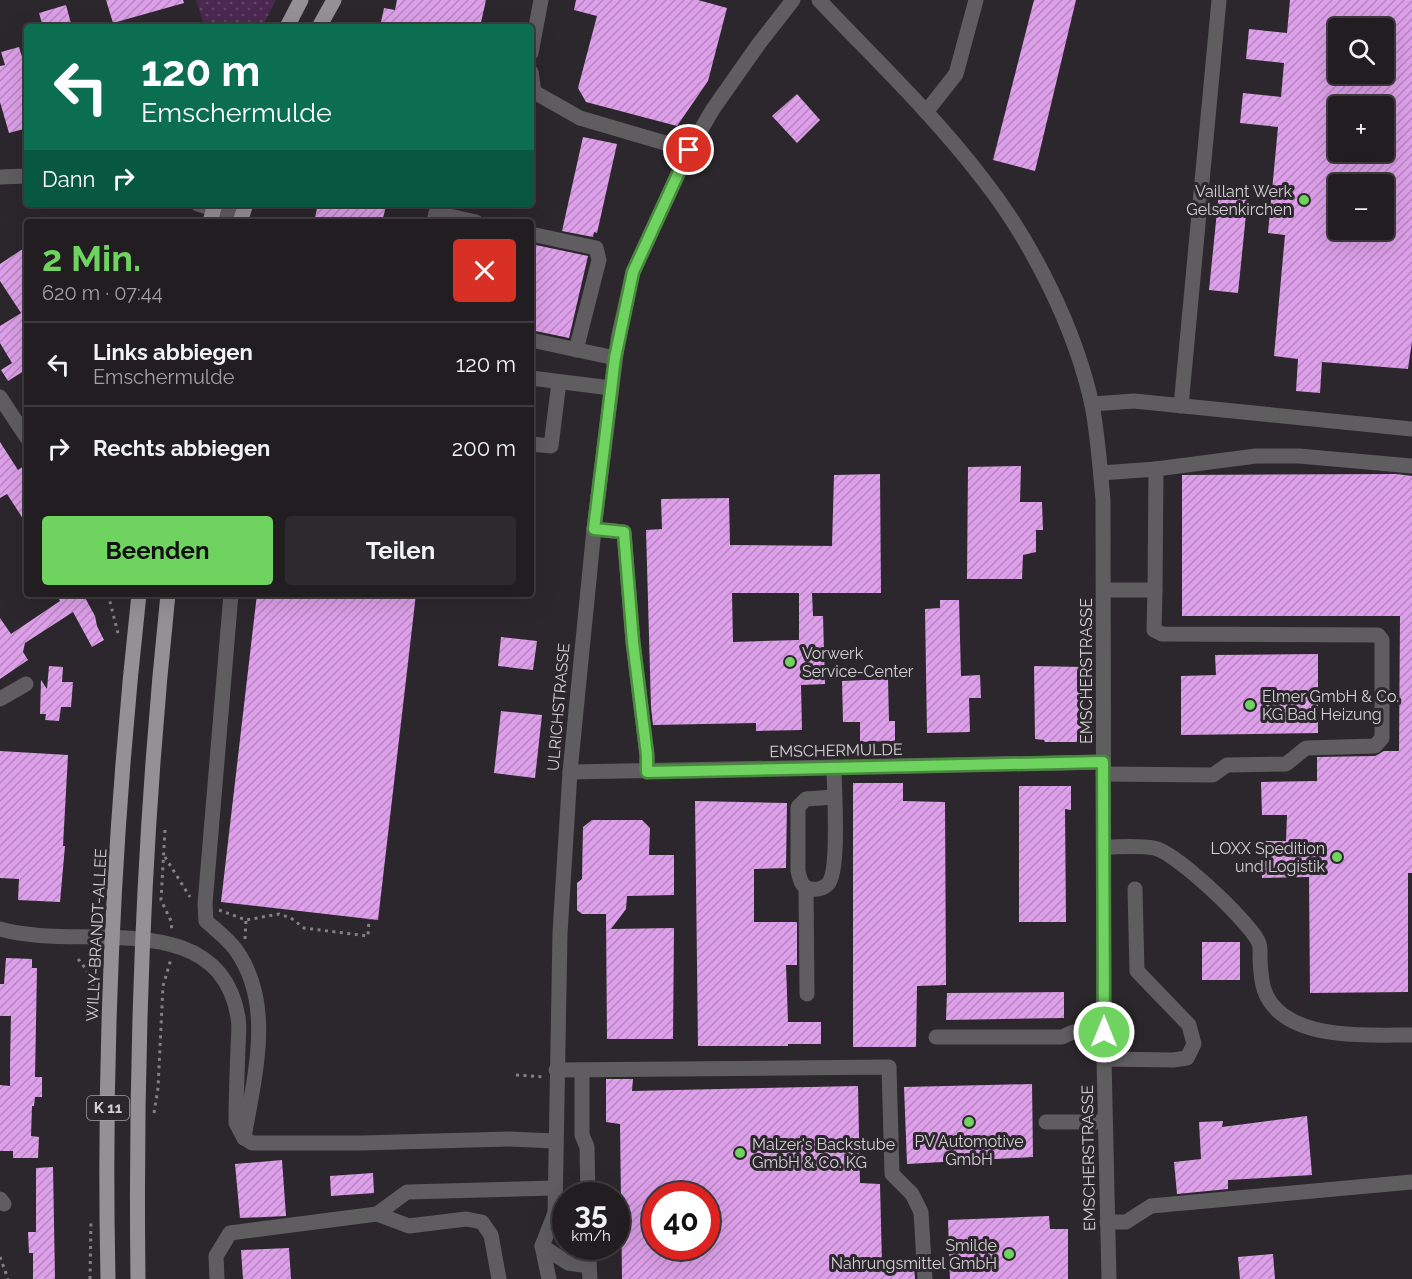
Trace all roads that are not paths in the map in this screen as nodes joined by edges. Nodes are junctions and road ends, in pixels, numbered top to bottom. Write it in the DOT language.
graph roads {
  1 [pos="301,0"];
  2 [pos="334,0"];
  3 [pos="542,0"];
  4 [pos="793,0"];
  5 [pos="819,0"];
  6 [pos="976,0"];
  7 [pos="1219,0"];
  8 [pos="289,24"];
  9 [pos="321,24"];
  10 [pos="534,39"];
  11 [pos="534,93"];
  12 [pos="926,112"];
  13 [pos="689,150"];
  14 [pos="24,176"];
  15 [pos="0,177"];
  16 [pos="213,212"];
  17 [pos="242,215"];
  18 [pos="435,219"];
  19 [pos="463,219"];
  20 [pos="534,235"];
  21 [pos="534,341"];
  22 [pos="576,351"];
  23 [pos="615,358"];
  24 [pos="534,378"];
  25 [pos="559,382"];
  26 [pos="611,388"];
  27 [pos="0,397"];
  28 [pos="1092,404"];
  29 [pos="1181,406"];
  30 [pos="1412,429"];
  31 [pos="24,433"];
  32 [pos="534,444"];
  33 [pos="1412,466"];
  34 [pos="1156,469"];
  35 [pos="1101,473"];
  36 [pos="594,529"];
  37 [pos="1104,590"];
  38 [pos="1155,590"];
  39 [pos="140,597"];
  40 [pos="168,597"];
  41 [pos="231,597"];
  42 [pos="26,684"];
  43 [pos="0,699"];
  44 [pos="834,767"];
  45 [pos="1103,768"];
  46 [pos="570,772"];
  47 [pos="647,772"];
  48 [pos="834,797"];
  49 [pos="1104,847"];
  50 [pos="806,887"];
  51 [pos="1135,889"];
  52 [pos="0,929"];
  53 [pos="113,938"];
  54 [pos="142,940"];
  55 [pos="807,994"];
  56 [pos="1104,1032"];
  57 [pos="1412,1035"];
  58 [pos="936,1037"];
  59 [pos="1104,1059"];
  60 [pos="582,1071"];
  61 [pos="556,1074"];
  62 [pos="1046,1122"];
  63 [pos="1104,1122"];
  64 [pos="244,1138"];
  65 [pos="555,1141"];
  66 [pos="555,1182"];
  67 [pos="588,1182"];
  68 [pos="1412,1182"];
  69 [pos="552,1188"];
  70 [pos="377,1214"];
  71 [pos="552,1221"];
  72 [pos="1107,1222"];
  73 [pos="542,1246"];
  74 [pos="589,1273"];
  75 [pos="108,1279"];
  76 [pos="138,1279"];
  77 [pos="217,1279"];
  78 [pos="499,1279"];
  79 [pos="549,1279"];
  80 [pos="925,1279"];
  81 [pos="1109,1279"];
  1 -- 8 [label="main road"];
  2 -- 9 [label="main road"];
  3 -- 10 [label="street"];
  4 -- 13 [label="street, ULRICHSTRASSE"];
  5 -- 12 [label="street, EMSCHERSTRASSE"];
  6 -- 12 [label="street"];
  7 -- 29 [label="street"];
  11 -- 13 [label="street"];
  12 -- 28 [label="street, EMSCHERSTRASSE"];
  13 -- 23 [label="street, ULRICHSTRASSE"];
  14 -- 15 [label="street"];
  16 -- 17 [label="street"];
  18 -- 19 [label="street"];
  20 -- 22 [label="street"];
  21 -- 22 [label="street"];
  22 -- 23 [label="street"];
  23 -- 26 [label="street, ULRICHSTRASSE"];
  24 -- 25 [label="street"];
  25 -- 26 [label="street"];
  25 -- 32 [label="street"];
  26 -- 36 [label="street, ULRICHSTRASSE"];
  27 -- 31 [label="street"];
  28 -- 29 [label="street"];
  28 -- 35 [label="street, EMSCHERSTRASSE"];
  29 -- 30 [label="street"];
  33 -- 34 [label="street"];
  34 -- 35 [label="street"];
  34 -- 38 [label="street"];
  35 -- 37 [label="street, EMSCHERSTRASSE"];
  36 -- 46 [label="street, ULRICHSTRASSE"];
  36 -- 47 [label="street"];
  37 -- 38 [label="street"];
  37 -- 45 [label="street, EMSCHERSTRASSE"];
  38 -- 45 [label="street, EMSCHERMULDE"];
  39 -- 53 [label="main road, WILLY-BRANDT-ALLEE / K 11"];
  40 -- 54 [label="main road, K 11"];
  41 -- 64 [label="street"];
  42 -- 43 [label="street"];
  44 -- 45 [label="street, EMSCHERMULDE"];
  44 -- 47 [label="street, EMSCHERMULDE"];
  44 -- 48 [label="street"];
  45 -- 49 [label="street, EMSCHERSTRASSE"];
  46 -- 47 [label="street, EMSCHERMULDE"];
  46 -- 61 [label="street, ULRICHSTRASSE"];
  48 -- 50 [label="street"];
  48 -- 50 [label="street"];
  49 -- 56 [label="street, EMSCHERSTRASSE"];
  49 -- 57 [label="street"];
  50 -- 55 [label="street"];
  51 -- 59 [label="street"];
  52 -- 53 [label="street"];
  53 -- 54 [label="street"];
  53 -- 75 [label="main road, WILLY-BRANDT-ALLEE / K 11"];
  54 -- 64 [label="street"];
  54 -- 76 [label="main road, K 11"];
  56 -- 58 [label="street"];
  56 -- 59 [label="street, EMSCHERSTRASSE"];
  59 -- 63 [label="street, EMSCHERSTRASSE"];
  60 -- 61 [label="street"];
  60 -- 67 [label="street"];
  60 -- 80 [label="street"];
  61 -- 65 [label="street, ULRICHSTRASSE"];
  62 -- 63 [label="street"];
  63 -- 72 [label="street, EMSCHERSTRASSE"];
  64 -- 65 [label="street"];
  65 -- 66 [label="street, ULRICHSTRASSE"];
  68 -- 72 [label="street"];
  69 -- 70 [label="street"];
  70 -- 77 [label="street"];
  70 -- 78 [label="street"];
  71 -- 73 [label="street, ULRICHSTRASSE"];
  72 -- 81 [label="street, EMSCHERSTRASSE"];
  73 -- 74 [label="street"];
  73 -- 79 [label="street"];
}
